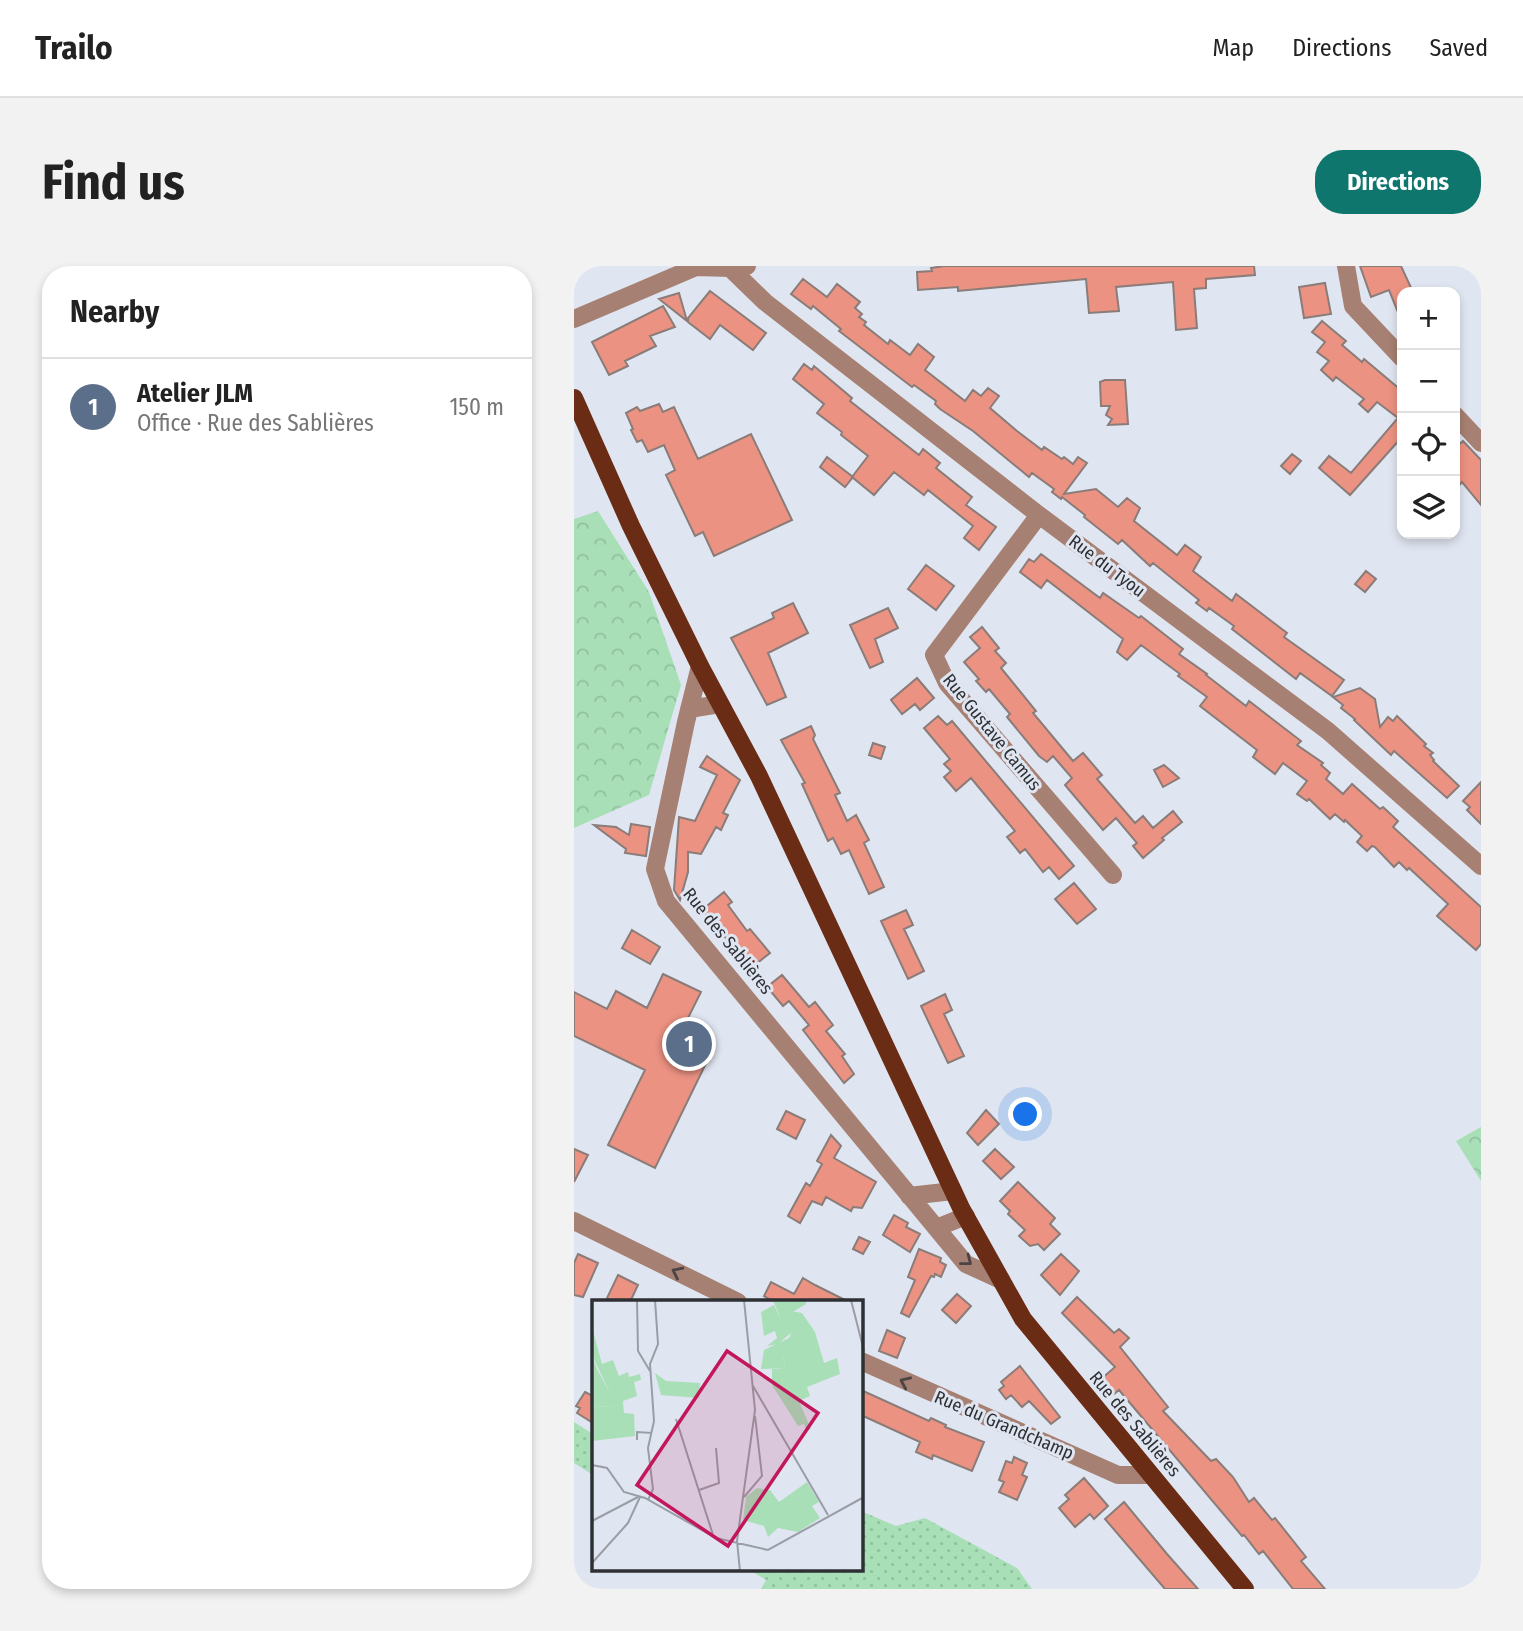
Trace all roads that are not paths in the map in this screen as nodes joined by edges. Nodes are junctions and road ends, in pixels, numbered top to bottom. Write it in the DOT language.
graph roads {
  1 [pos="1346,266"];
  2 [pos="738,267"];
  3 [pos="574,319"];
  4 [pos="1397,353"];
  5 [pos="574,398"];
  6 [pos="1460,420"];
  7 [pos="1481,443"];
  8 [pos="1039,515"];
  9 [pos="700,666"];
  10 [pos="720,704"];
  11 [pos="689,709"];
  12 [pos="1481,866"];
  13 [pos="1113,875"];
  14 [pos="953,1191"];
  15 [pos="909,1195"];
  16 [pos="965,1216"];
  17 [pos="574,1221"];
  18 [pos="936,1228"];
  19 [pos="1001,1280"];
  20 [pos="734,1300"];
  21 [pos="863,1362"];
  22 [pos="1150,1475"];
  23 [pos="1245,1589"];
  1 -- 4 [label="street"];
  2 -- 3 [label="street"];
  2 -- 8 [label="street, Rue du Tyou"];
  5 -- 9 [label="main road, Rue des Sablières"];
  6 -- 7 [label="street"];
  8 -- 12 [label="street, Rue du Tyou"];
  8 -- 13 [label="street, Rue Gustave Camus"];
  9 -- 10 [label="main road, Rue des Sablières"];
  9 -- 11 [label="street, Rue des Sablières"];
  10 -- 11 [label="street"];
  10 -- 14 [label="main road, Rue des Sablières"];
  11 -- 15 [label="street, Rue des Sablières"];
  14 -- 15 [label="street"];
  14 -- 16 [label="main road, Rue des Sablières"];
  15 -- 18 [label="street, Rue des Sablières"];
  16 -- 18 [label="street"];
  16 -- 19 [label="main road, Rue des Sablières"];
  20 -- 17 [label="street, one-way"];
  18 -- 19 [label="street, Rue des Sablières, one-way"];
  19 -- 22 [label="main road, Rue des Sablières"];
  22 -- 21 [label="street, Rue du Grandchamp, one-way"];
  22 -- 23 [label="main road, Rue des Sablières"];
}
